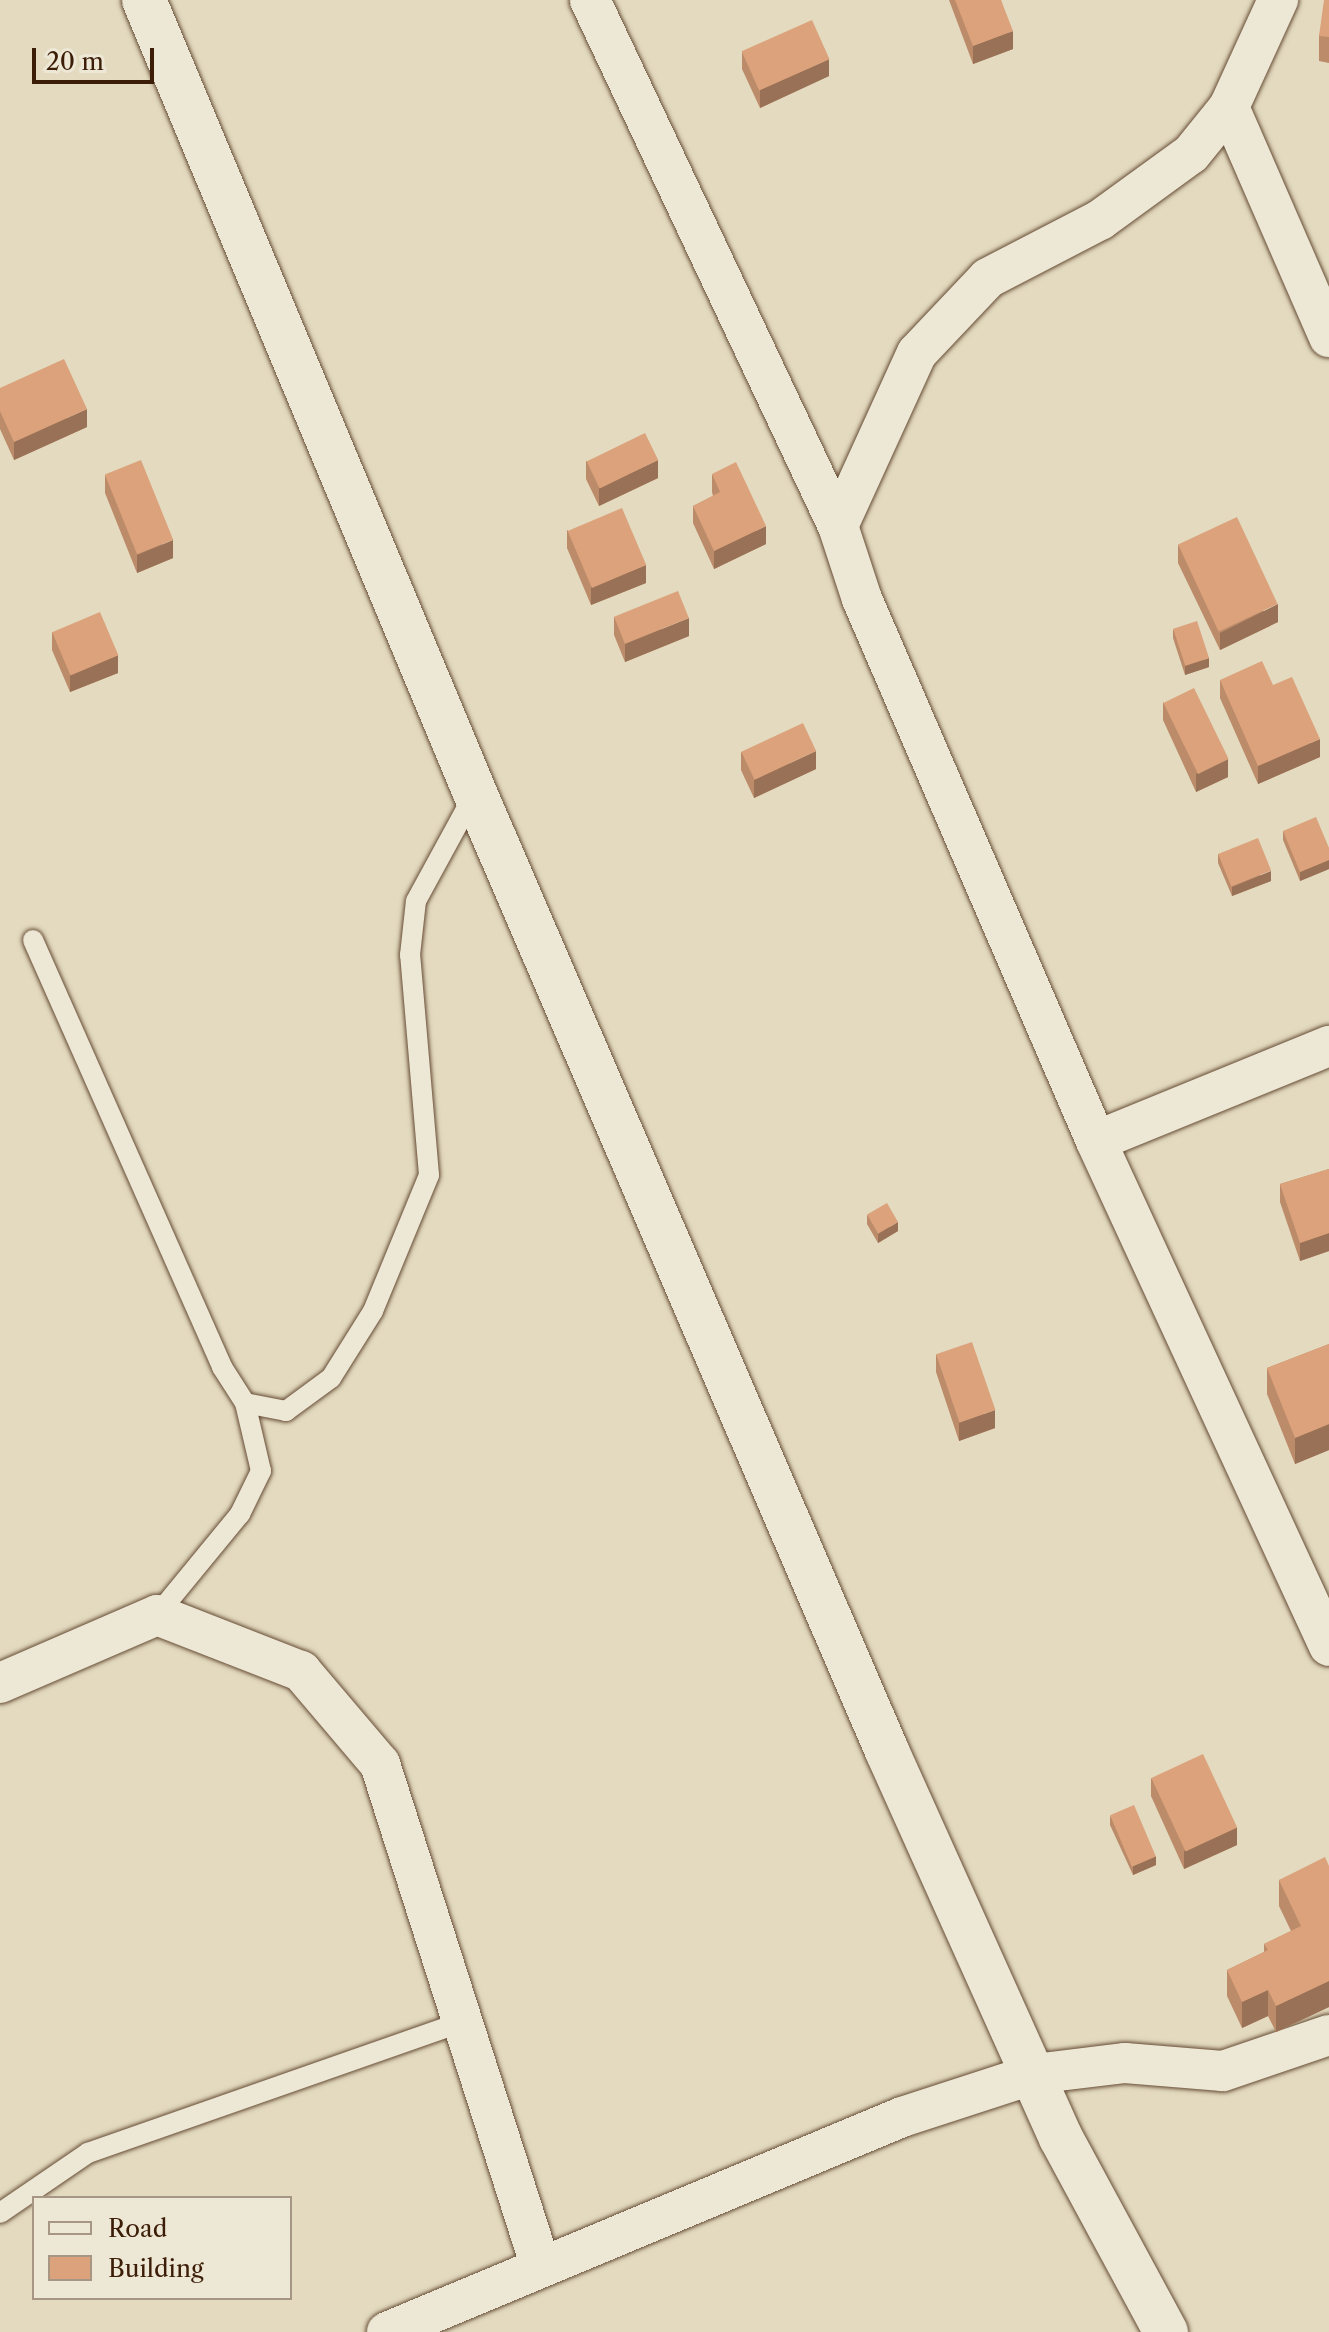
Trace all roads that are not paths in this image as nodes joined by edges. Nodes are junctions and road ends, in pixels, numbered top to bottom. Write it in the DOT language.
graph roads {
  1 [pos="144,0"];
  2 [pos="590,0"];
  3 [pos="1278,0"];
  4 [pos="1229,107"];
  5 [pos="1329,337"];
  6 [pos="838,526"];
  7 [pos="475,793"];
  8 [pos="33,940"];
  9 [pos="1329,1046"];
  10 [pos="1096,1141"];
  11 [pos="245,1403"];
  12 [pos="1320,1600"];
  13 [pos="157,1615"];
  14 [pos="1329,1646"];
  15 [pos="0,1683"];
  16 [pos="462,2022"];
  17 [pos="1329,2035"];
  18 [pos="1034,2074"];
  19 [pos="0,2213"];
  20 [pos="540,2264"];
  21 [pos="403,2329"];
  22 [pos="1166,2332"];
  1 -- 7 [label="street"];
  2 -- 6 [label="street"];
  3 -- 4 [label="street"];
  4 -- 5 [label="street"];
  4 -- 6 [label="street"];
  6 -- 10 [label="street"];
  7 -- 11 [label="lane"];
  7 -- 18 [label="street"];
  8 -- 11 [label="lane"];
  9 -- 10 [label="street"];
  10 -- 12 [label="street"];
  11 -- 13 [label="lane"];
  12 -- 14 [label="street"];
  13 -- 15 [label="street"];
  13 -- 16 [label="street"];
  16 -- 19 [label="lane"];
  16 -- 20 [label="street"];
  17 -- 18 [label="street"];
  18 -- 20 [label="street"];
  18 -- 22 [label="street"];
  20 -- 21 [label="street"];
}
